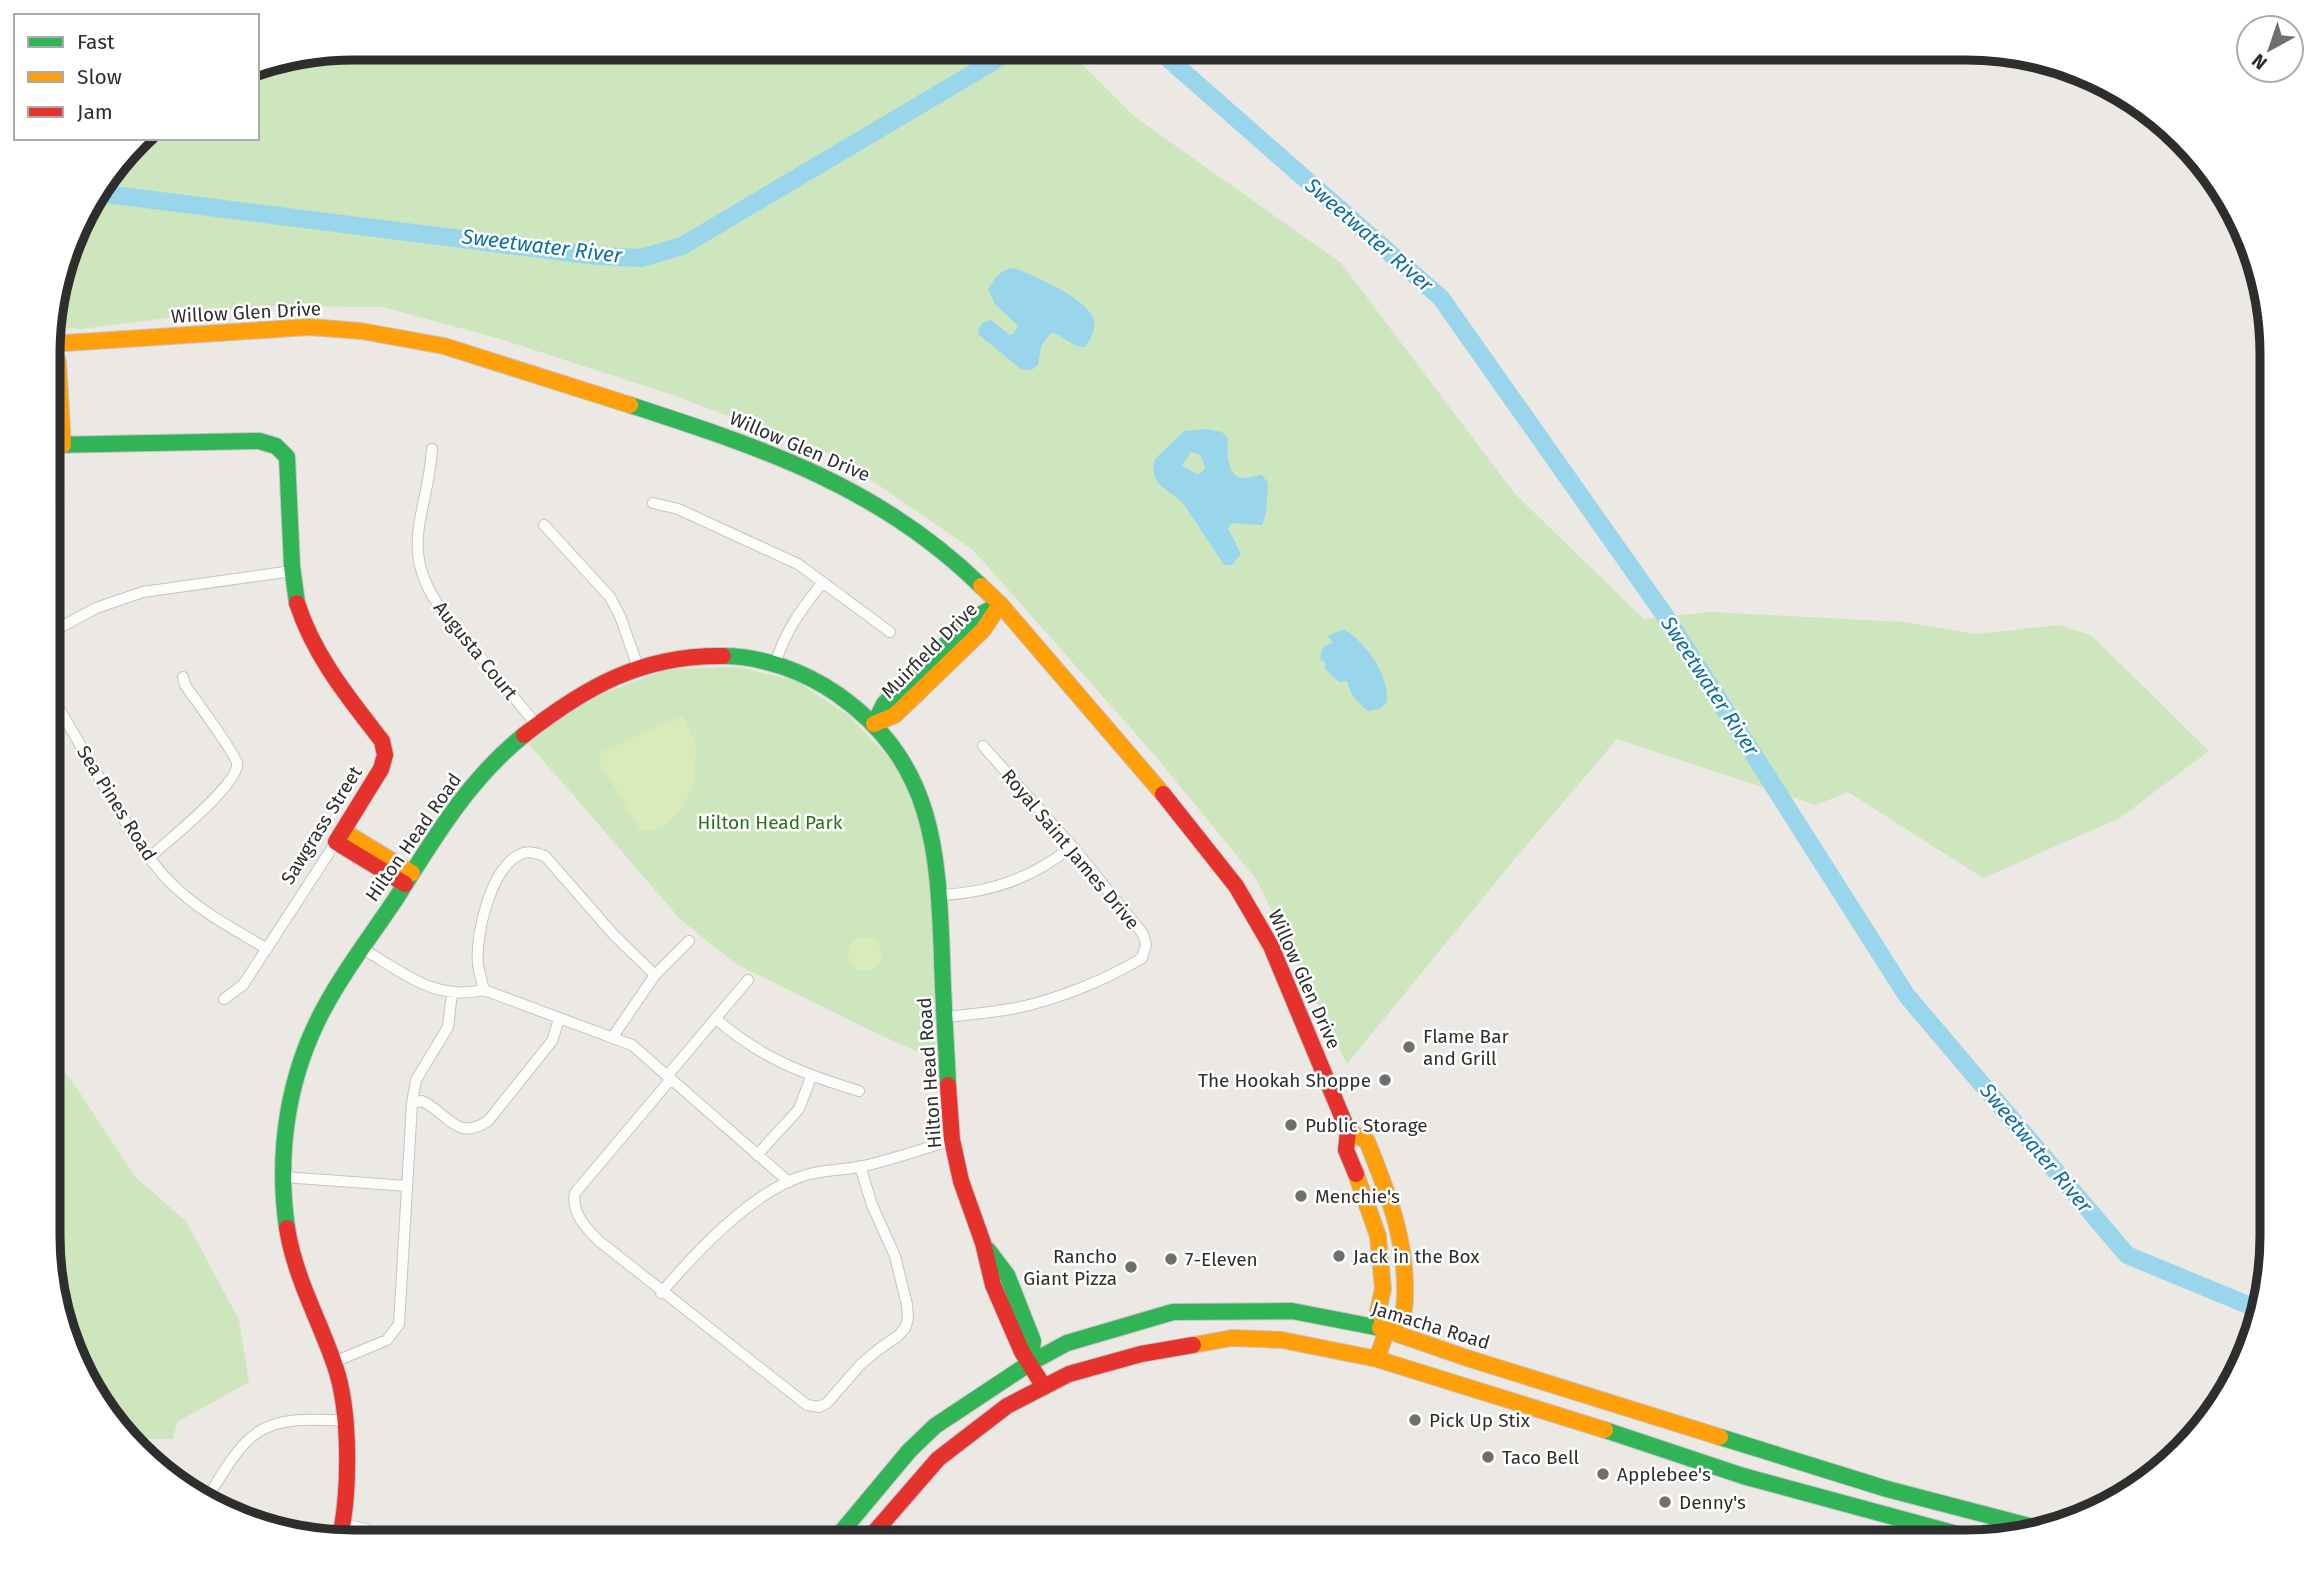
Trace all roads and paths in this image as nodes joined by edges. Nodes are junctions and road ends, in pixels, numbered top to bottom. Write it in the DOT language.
graph roads {
  1 [pos="60,346"];
  2 [pos="60,445"];
  3 [pos="432,449"];
  4 [pos="653,503"];
  5 [pos="544,525"];
  6 [pos="292,571"];
  7 [pos="823,582"];
  8 [pos="1000,604"];
  9 [pos="60,628"];
  10 [pos="890,632"];
  11 [pos="775,664"];
  12 [pos="638,667"];
  13 [pos="183,677"];
  14 [pos="60,710"];
  15 [pos="536,724"];
  16 [pos="874,724"];
  17 [pos="984,746"];
  18 [pos="339,836"];
  19 [pos="1072,846"];
  20 [pos="149,858"];
  21 [pos="409,878"];
  22 [pos="939,895"];
  23 [pos="689,941"];
  24 [pos="267,949"];
  25 [pos="363,949"];
  26 [pos="655,975"];
  27 [pos="748,980"];
  28 [pos="484,990"];
  29 [pos="452,993"];
  30 [pos="224,999"];
  31 [pos="944,1017"];
  32 [pos="559,1019"];
  33 [pos="716,1020"];
  34 [pos="612,1038"];
  35 [pos="811,1077"];
  36 [pos="669,1078"];
  37 [pos="859,1091"];
  38 [pos="412,1103"];
  39 [pos="1348,1131"];
  40 [pos="953,1140"];
  41 [pos="757,1154"];
  42 [pos="860,1166"];
  43 [pos="284,1177"];
  44 [pos="789,1182"];
  45 [pos="407,1186"];
  46 [pos="661,1293"];
  47 [pos="1387,1329"];
  48 [pos="1377,1359"];
  49 [pos="334,1362"];
  50 [pos="1030,1363"];
  51 [pos="1044,1387"];
  52 [pos="348,1421"];
  53 [pos="210,1493"];
  54 [pos="343,1524"];
  55 [pos="2024,1525"];
  56 [pos="342,1530"];
  57 [pos="368,1530"];
  58 [pos="843,1530"];
  59 [pos="876,1530"];
  60 [pos="1942,1530"];
  1 -- 8 [label="main road, Willow Glen Drive"];
  2 -- 6 [label="main road, Sawgrass Street"];
  3 -- 15 [label="street, Augusta Court"];
  4 -- 7 [label="street"];
  5 -- 12 [label="street"];
  6 -- 9 [label="street"];
  6 -- 18 [label="main road, Sawgrass Street"];
  7 -- 10 [label="street"];
  7 -- 11 [label="street"];
  8 -- 16 [label="main road, Muirfield Drive"];
  8 -- 39 [label="main road, Willow Glen Drive"];
  11 -- 12 [label="main road, Hilton Head Road"];
  11 -- 16 [label="main road, Hilton Head Road"];
  12 -- 15 [label="main road, Hilton Head Road"];
  13 -- 20 [label="street"];
  14 -- 20 [label="street, Sea Pines Road"];
  15 -- 21 [label="main road, Hilton Head Road"];
  16 -- 22 [label="main road, Hilton Head Road"];
  17 -- 19 [label="street, Royal Saint James Drive"];
  18 -- 21 [label="main road"];
  18 -- 24 [label="street, Sawgrass Street"];
  19 -- 22 [label="street"];
  19 -- 31 [label="street, Royal Saint James Drive"];
  20 -- 24 [label="street, Sea Pines Road"];
  21 -- 25 [label="main road, Hilton Head Road"];
  22 -- 31 [label="main road, Hilton Head Road"];
  23 -- 26 [label="street"];
  24 -- 30 [label="street, Sawgrass Street"];
  25 -- 29 [label="street"];
  25 -- 43 [label="main road, Hilton Head Road"];
  26 -- 28 [label="street"];
  26 -- 34 [label="street"];
  27 -- 33 [label="street"];
  28 -- 29 [label="street"];
  28 -- 32 [label="street"];
  29 -- 38 [label="street"];
  31 -- 40 [label="main road, Hilton Head Road"];
  32 -- 34 [label="street"];
  32 -- 38 [label="street"];
  33 -- 35 [label="street"];
  33 -- 36 [label="street"];
  34 -- 36 [label="street"];
  35 -- 37 [label="street"];
  35 -- 41 [label="street"];
  36 -- 41 [label="street"];
  36 -- 46 [label="street"];
  38 -- 45 [label="street"];
  39 -- 47 [label="main road, Willow Glen Drive"];
  39 -- 47 [label="main road, Willow Glen Drive"];
  40 -- 42 [label="street"];
  40 -- 50 [label="main road, Hilton Head Road"];
  41 -- 44 [label="street"];
  42 -- 44 [label="street"];
  42 -- 46 [label="street"];
  43 -- 45 [label="street"];
  43 -- 49 [label="main road, Hilton Head Road"];
  44 -- 46 [label="street"];
  45 -- 49 [label="street"];
  47 -- 48 [label="main road, Willow Glen Drive"];
  47 -- 50 [label="main road, Jamacha Road"];
  47 -- 55 [label="main road, Jamacha Road"];
  48 -- 51 [label="main road"];
  48 -- 60 [label="main road"];
  49 -- 52 [label="main road, Hilton Head Road"];
  50 -- 51 [label="main road, Hilton Head Road"];
  50 -- 58 [label="main road, Jamacha Road"];
  51 -- 59 [label="main road"];
  52 -- 53 [label="street"];
  52 -- 54 [label="main road, Hilton Head Road"];
  54 -- 56 [label="main road, Hilton Head Road"];
  54 -- 57 [label="street"];
}
